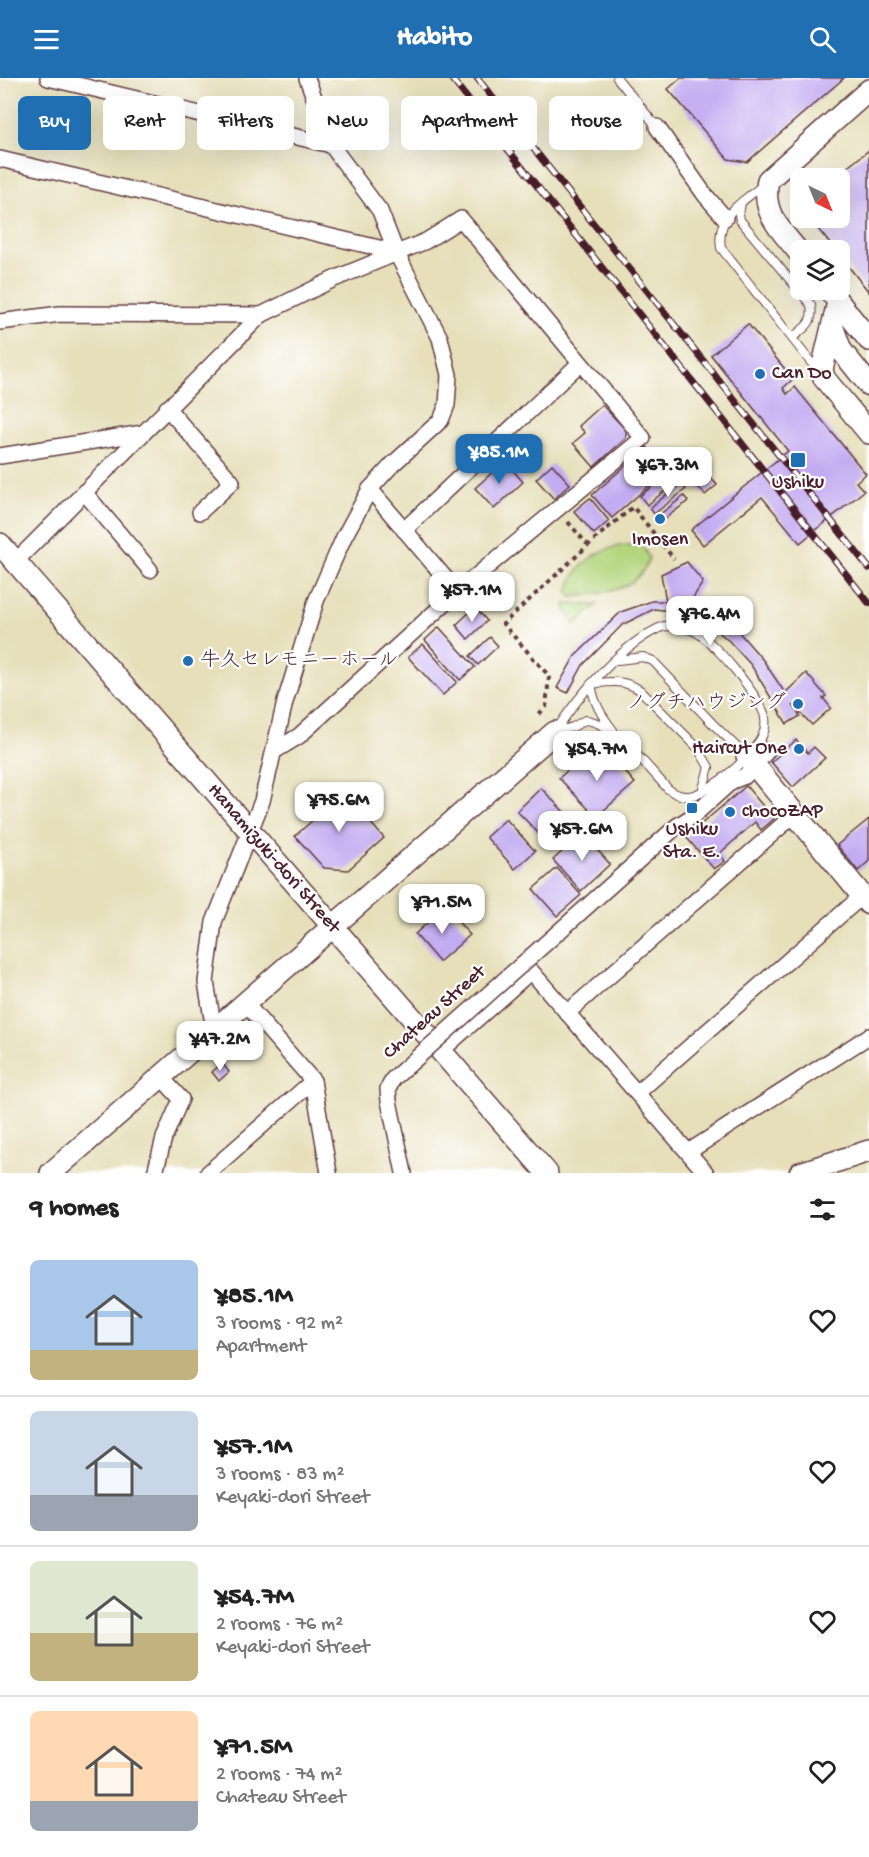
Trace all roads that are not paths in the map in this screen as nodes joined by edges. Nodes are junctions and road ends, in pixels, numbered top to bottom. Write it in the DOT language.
graph roads {
  1 [pos="48,78"];
  2 [pos="307,78"];
  3 [pos="617,78"];
  4 [pos="869,90"];
  5 [pos="313,96"];
  6 [pos="657,127"];
  7 [pos="306,139"];
  8 [pos="335,150"];
  9 [pos="0,159"];
  10 [pos="768,180"];
  11 [pos="741,203"];
  12 [pos="725,218"];
  13 [pos="790,241"];
  14 [pos="396,252"];
  15 [pos="833,300"];
  16 [pos="836,300"];
  17 [pos="261,315"];
  18 [pos="0,321"];
  19 [pos="833,328"];
  20 [pos="792,338"];
  21 [pos="869,340"];
  22 [pos="580,363"];
  23 [pos="824,378"];
  24 [pos="869,385"];
  25 [pos="168,408"];
  26 [pos="143,432"];
  27 [pos="869,433"];
  28 [pos="0,456"];
  29 [pos="370,489"];
  30 [pos="84,492"];
  31 [pos="200,512"];
  32 [pos="404,530"];
  33 [pos="0,544"];
  34 [pos="15,562"];
  35 [pos="150,570"];
  36 [pos="458,592"];
  37 [pos="616,660"];
  38 [pos="591,684"];
  39 [pos="555,732"];
  40 [pos="620,738"];
  41 [pos="276,750"];
  42 [pos="756,758"];
  43 [pos="702,792"];
  44 [pos="795,814"];
  45 [pos="250,832"];
  46 [pos="865,900"];
  47 [pos="332,928"];
  48 [pos="245,1004"];
  49 [pos="567,1013"];
  50 [pos="214,1030"];
  51 [pos="869,1036"];
  52 [pos="441,1051"];
  53 [pos="161,1077"];
  54 [pos="313,1081"];
  55 [pos="637,1093"];
  56 [pos="869,1151"];
  57 [pos="688,1152"];
  58 [pos="211,1172"];
  59 [pos="51,1173"];
  60 [pos="155,1173"];
  61 [pos="329,1173"];
  62 [pos="404,1173"];
  63 [pos="547,1173"];
  64 [pos="706,1173"];
  65 [pos="801,1173"];
  1 -- 7 [label="street"];
  2 -- 5 [label="street"];
  3 -- 6 [label="lane"];
  4 -- 10 [label="street"];
  6 -- 12 [label="street"];
  8 -- 14 [label="street"];
  9 -- 14 [label="street"];
  10 -- 11 [label="lane"];
  10 -- 13 [label="street"];
  11 -- 12 [label="lane"];
  11 -- 20 [label="lane"];
  12 -- 20 [label="lane"];
  14 -- 17 [label="street"];
  14 -- 22 [label="street"];
  14 -- 29 [label="street"];
  15 -- 19 [label="street"];
  16 -- 21 [label="street"];
  17 -- 18 [label="street"];
  17 -- 25 [label="street"];
  19 -- 23 [label="street"];
  19 -- 24 [label="street"];
  20 -- 23 [label="lane"];
  22 -- 32 [label="street"];
  22 -- 36 [label="street"];
  23 -- 27 [label="street"];
  25 -- 26 [label="street"];
  25 -- 31 [label="street"];
  26 -- 28 [label="street"];
  26 -- 30 [label="street"];
  29 -- 32 [label="street"];
  29 -- 41 [label="street"];
  30 -- 34 [label="street"];
  30 -- 35 [label="street"];
  32 -- 36 [label="street"];
  33 -- 34 [label="street, Hanamizuki-dori Street"];
  34 -- 45 [label="street, Hanamizuki-dori Street"];
  36 -- 41 [label="street"];
  37 -- 38 [label="lane"];
  37 -- 42 [label="lane"];
  37 -- 42 [label="lane"];
  38 -- 39 [label="lane"];
  38 -- 40 [label="lane"];
  38 -- 43 [label="lane"];
  39 -- 40 [label="lane"];
  39 -- 47 [label="street"];
  40 -- 43 [label="lane"];
  41 -- 45 [label="street"];
  42 -- 43 [label="lane"];
  42 -- 44 [label="street"];
  42 -- 62 [label="street, Chateau Street, bridge"];
  44 -- 46 [label="street"];
  44 -- 49 [label="street"];
  45 -- 47 [label="street, Hanamizuki-dori Street"];
  45 -- 50 [label="street"];
  46 -- 55 [label="street"];
  47 -- 48 [label="street"];
  47 -- 52 [label="street, Hanamizuki-dori Street"];
  48 -- 50 [label="street"];
  48 -- 54 [label="street"];
  49 -- 52 [label="street"];
  49 -- 55 [label="street"];
  50 -- 53 [label="street"];
  51 -- 57 [label="street"];
  52 -- 63 [label="street, Hanamizuki-dori Street"];
  53 -- 59 [label="street"];
  53 -- 60 [label="street"];
  54 -- 58 [label="street"];
  54 -- 61 [label="street"];
  55 -- 57 [label="street"];
  56 -- 65 [label="street"];
  57 -- 64 [label="street"];
}
